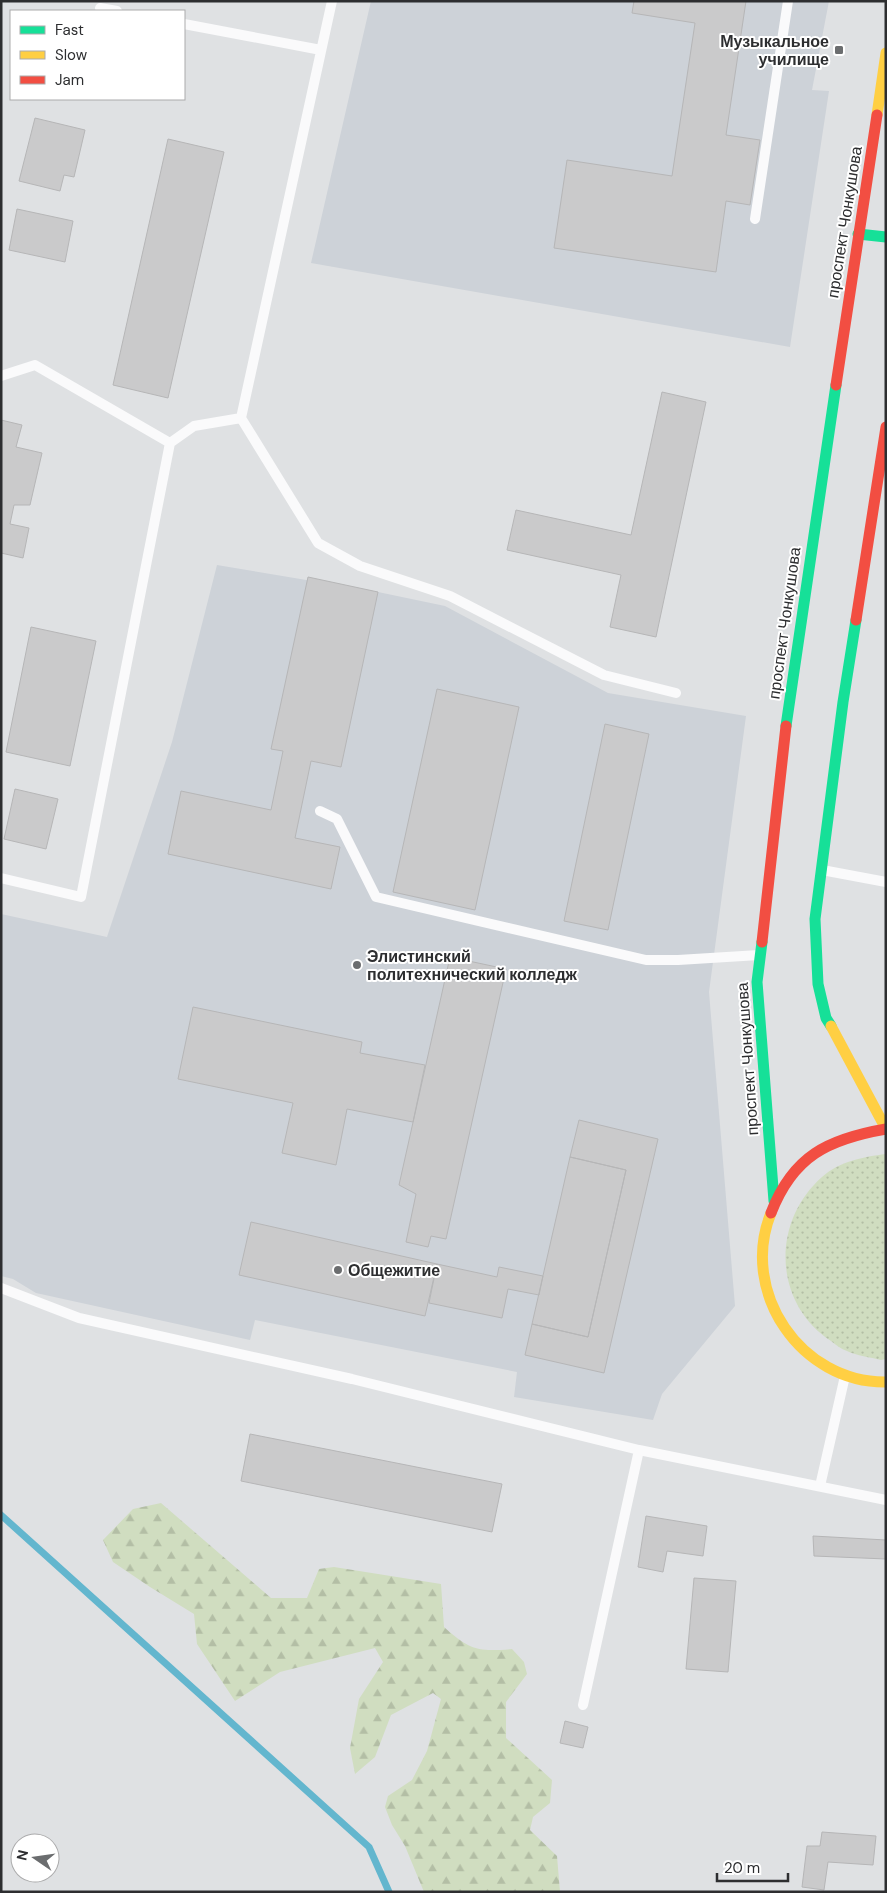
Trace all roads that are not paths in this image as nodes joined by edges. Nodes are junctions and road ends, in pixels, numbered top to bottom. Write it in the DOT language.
graph roads {
  1 [pos="332,1"];
  2 [pos="788,1"];
  3 [pos="100,8"];
  4 [pos="111,10"];
  5 [pos="185,24"];
  6 [pos="321,50"];
  7 [pos="886,53"];
  8 [pos="756,219"];
  9 [pos="858,234"];
  10 [pos="886,237"];
  11 [pos="1,376"];
  12 [pos="241,418"];
  13 [pos="886,426"];
  14 [pos="170,444"];
  15 [pos="882,474"];
  16 [pos="676,692"];
  17 [pos="320,811"];
  18 [pos="821,869"];
  19 [pos="1,878"];
  20 [pos="886,882"];
  21 [pos="760,955"];
  22 [pos="886,1129"];
  23 [pos="774,1201"];
  24 [pos="1,1288"];
  25 [pos="845,1376"];
  26 [pos="881,1383"];
  27 [pos="886,1396"];
  28 [pos="639,1450"];
  29 [pos="820,1486"];
  30 [pos="886,1500"];
  31 [pos="583,1705"];
  1 -- 6 [label="lane"];
  2 -- 8 [label="lane"];
  3 -- 4 [label="lane"];
  5 -- 6 [label="lane"];
  6 -- 12 [label="lane"];
  7 -- 9 [label="main road, проспект Чонкушова"];
  9 -- 10 [label="main road"];
  9 -- 21 [label="main road, проспект Чонкушова"];
  11 -- 14 [label="lane"];
  12 -- 14 [label="lane"];
  12 -- 16 [label="lane"];
  13 -- 15 [label="main road"];
  14 -- 19 [label="lane"];
  15 -- 18 [label="main road"];
  17 -- 21 [label="lane"];
  18 -- 20 [label="lane"];
  18 -- 22 [label="main road"];
  21 -- 23 [label="main road, проспект Чонкушова"];
  22 -- 23 [label="main road"];
  23 -- 25 [label="main road"];
  24 -- 28 [label="lane"];
  25 -- 26 [label="main road"];
  25 -- 29 [label="lane"];
  26 -- 27 [label="main road"];
  28 -- 29 [label="lane"];
  28 -- 31 [label="lane"];
  29 -- 30 [label="lane"];
}
